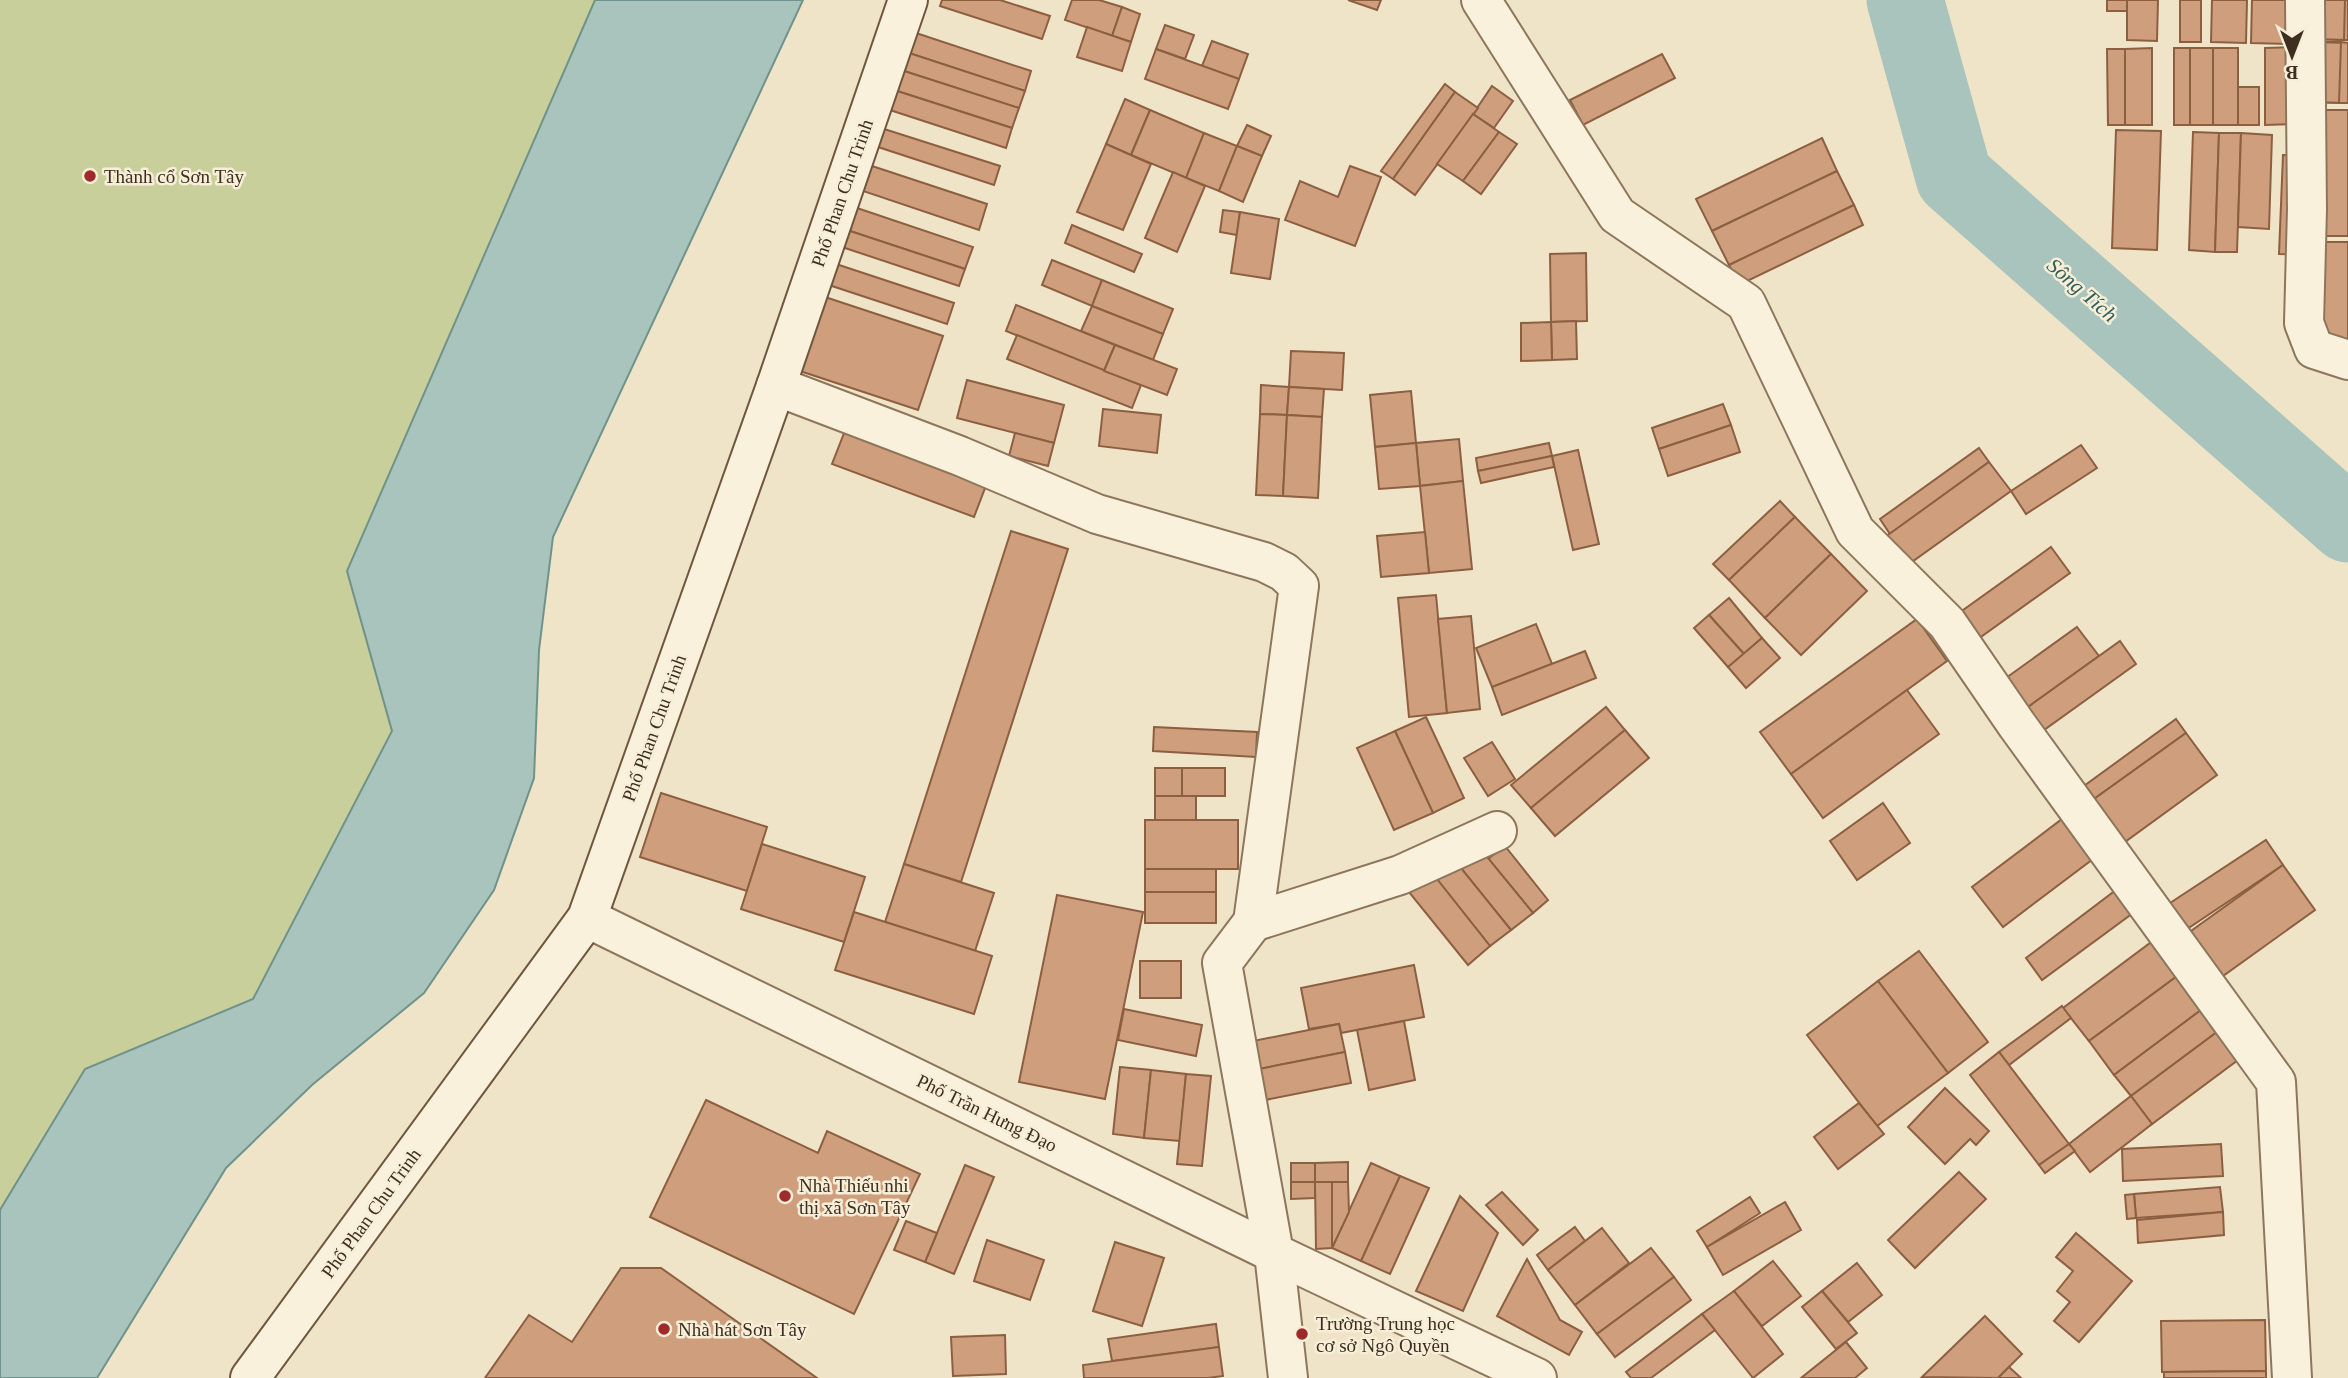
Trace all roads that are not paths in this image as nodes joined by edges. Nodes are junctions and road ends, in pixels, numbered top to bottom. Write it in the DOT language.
graph roads {
  1 [pos="908,0"];
  2 [pos="1481,0"];
  3 [pos="2305,0"];
  4 [pos="2348,360"];
  5 [pos="776,386"];
  6 [pos="1497,831"];
  7 [pos="587,918"];
  8 [pos="1253,922"];
  9 [pos="1274,1253"];
  10 [pos="250,1378"];
  11 [pos="1287,1378"];
  12 [pos="1536,1378"];
  13 [pos="2292,1378"];
  1 -- 5 [label="street, Phố Phan Chu Trinh"];
  2 -- 13 [label="street"];
  3 -- 4 [label="street"];
  5 -- 7 [label="street, Phố Phan Chu Trinh"];
  5 -- 8 [label="street"];
  6 -- 8 [label="street"];
  7 -- 9 [label="street, Phố Trần Hưng Đạo"];
  7 -- 10 [label="street, Phố Phan Chu Trinh"];
  8 -- 9 [label="street"];
  9 -- 11 [label="street"];
  9 -- 12 [label="street, Phố Trần Hưng Đạo"];
}
